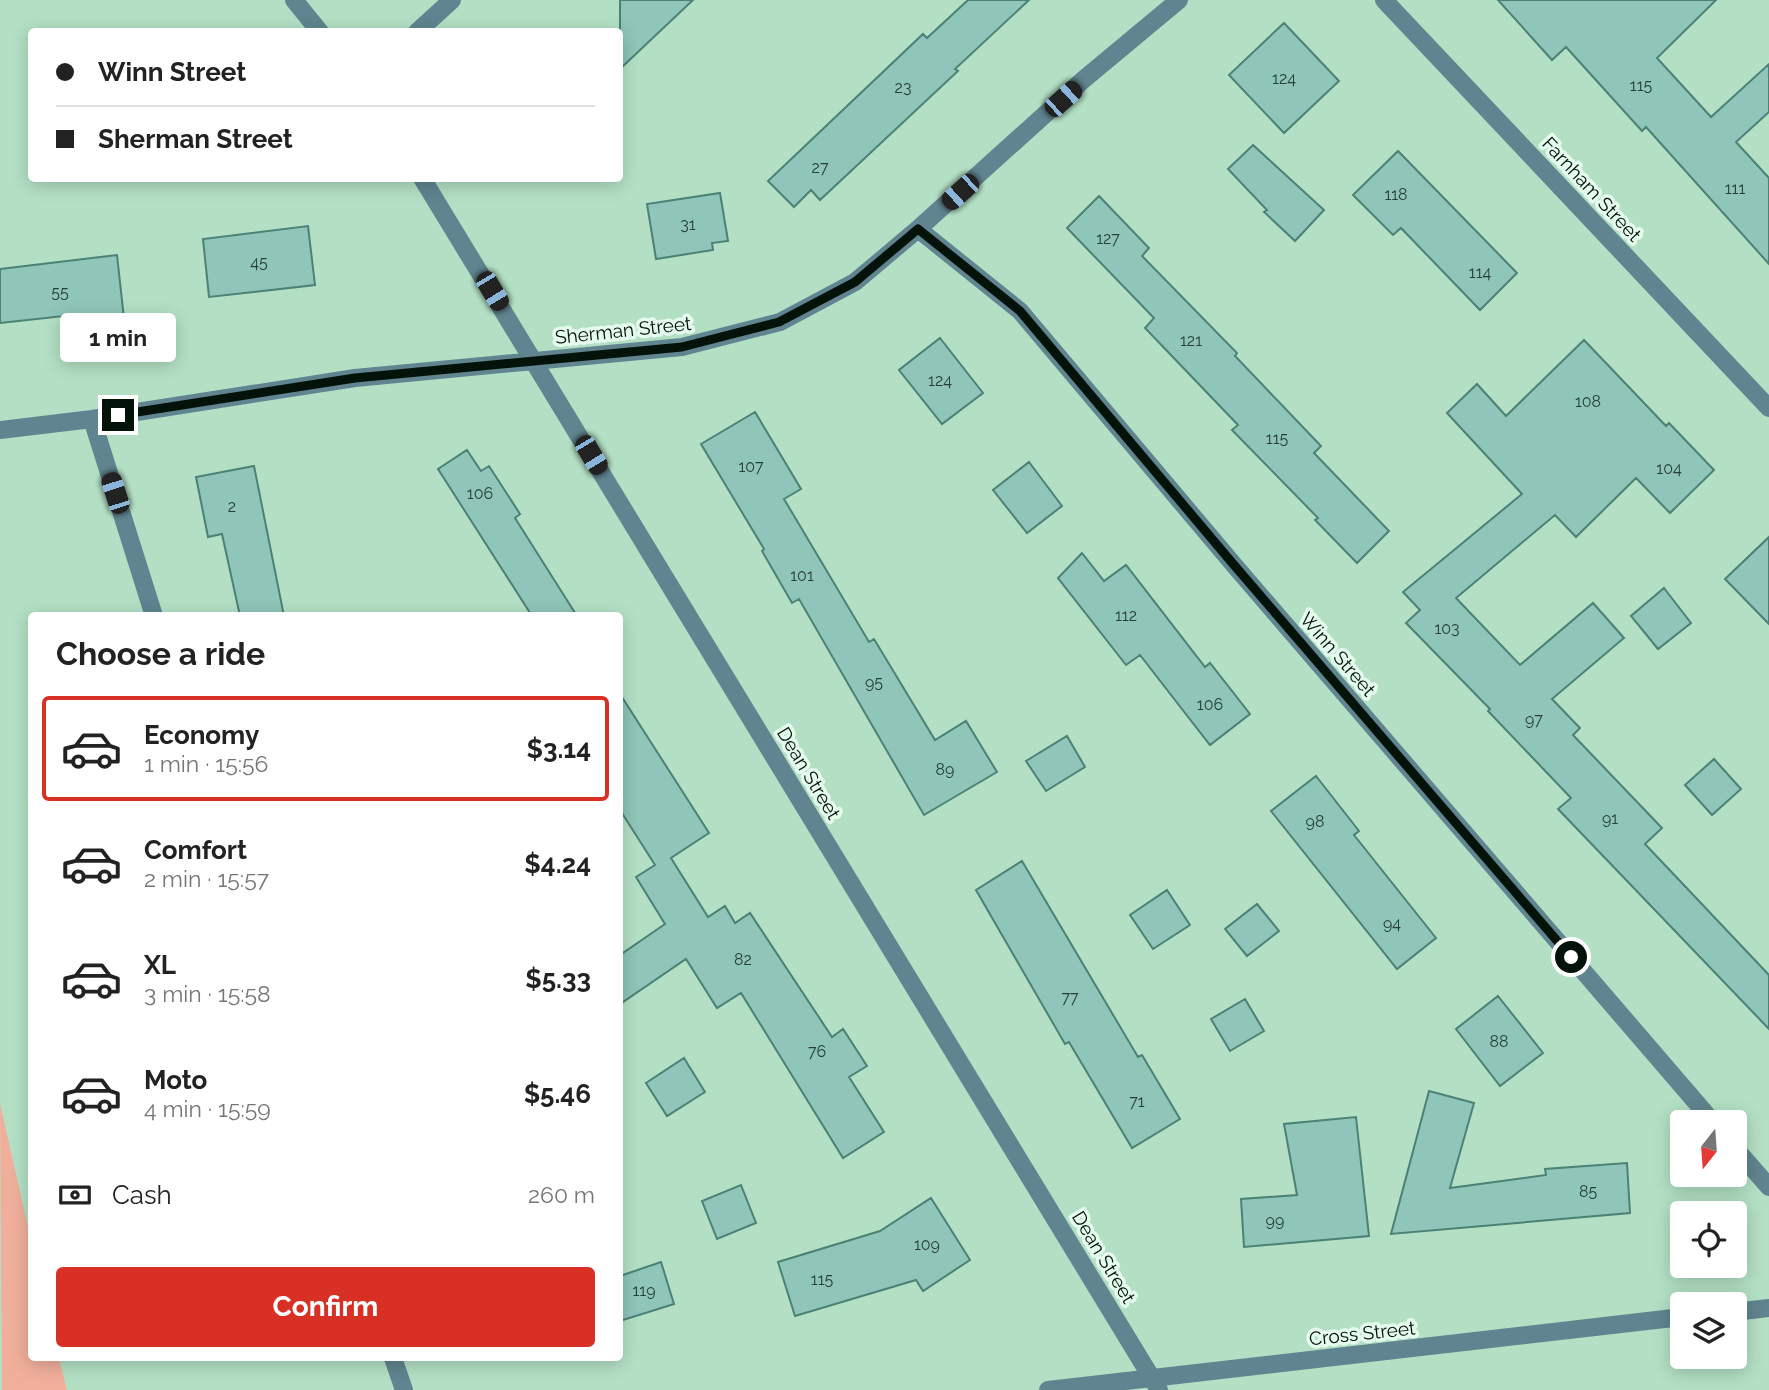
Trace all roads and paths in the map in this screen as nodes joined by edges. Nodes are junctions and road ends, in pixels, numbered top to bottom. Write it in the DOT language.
graph roads {
  1 [pos="294,0"];
  2 [pos="452,0"];
  3 [pos="1179,0"];
  4 [pos="1384,0"];
  5 [pos="317,28"];
  6 [pos="421,28"];
  7 [pos="424,182"];
  8 [pos="918,229"];
  9 [pos="534,361"];
  10 [pos="1769,408"];
  11 [pos="92,419"];
  12 [pos="0,430"];
  13 [pos="154,612"];
  14 [pos="1703,1110"];
  15 [pos="1747,1162"];
  16 [pos="1769,1187"];
  17 [pos="1769,1308"];
  18 [pos="1747,1310"];
  19 [pos="1670,1319"];
  20 [pos="394,1361"];
  21 [pos="1155,1384"];
  22 [pos="404,1390"];
  23 [pos="1048,1390"];
  1 -- 5 [label="street"];
  2 -- 6 [label="street"];
  3 -- 8 [label="street, Sherman Street"];
  4 -- 10 [label="street, Farnham Street"];
  7 -- 9 [label="street, Dean Street"];
  8 -- 9 [label="street, Sherman Street"];
  8 -- 14 [label="street, Winn Street"];
  9 -- 11 [label="street, Sherman Street"];
  9 -- 21 [label="street, Dean Street"];
  11 -- 12 [label="street, Sherman Street"];
  11 -- 13 [label="street"];
  15 -- 16 [label="street"];
  17 -- 18 [label="street"];
  19 -- 21 [label="street, Cross Street"];
  20 -- 22 [label="street"];
  21 -- 23 [label="street, Cross Street"];
}
